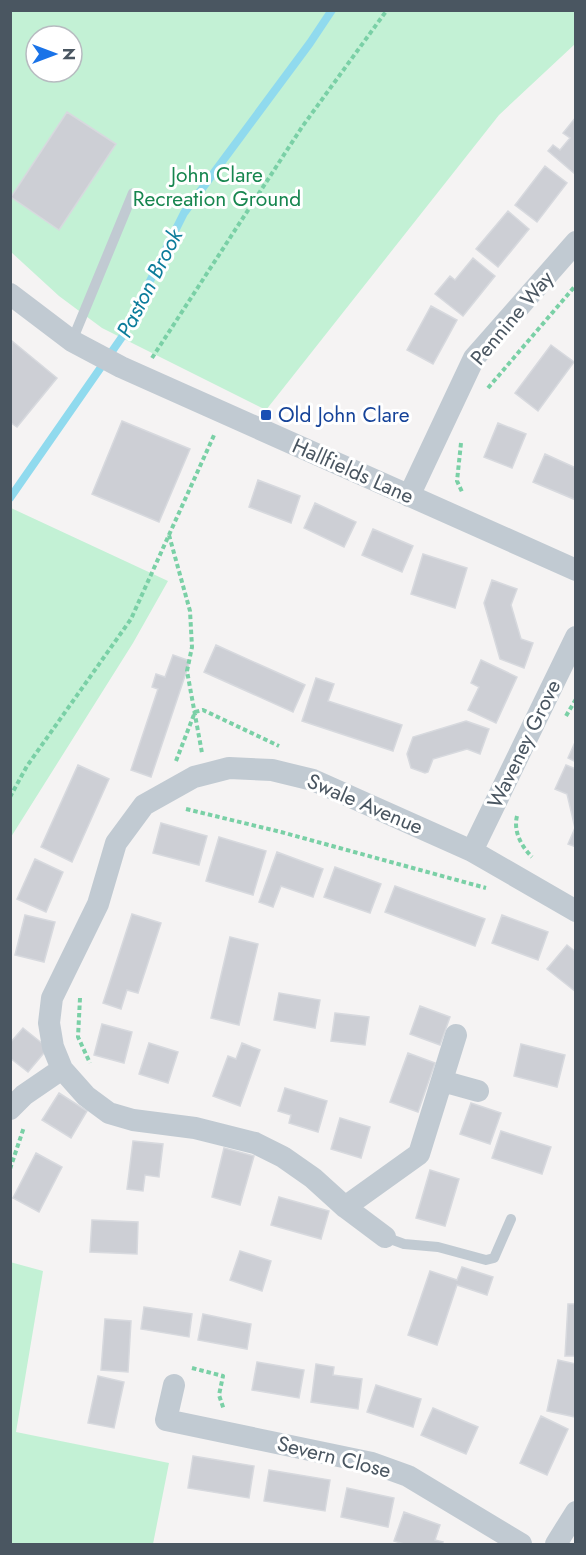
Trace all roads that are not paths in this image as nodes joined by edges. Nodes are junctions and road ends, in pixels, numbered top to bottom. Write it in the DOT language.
graph roads {
  1 [pos="134,193"];
  2 [pos="576,242"];
  3 [pos="10,294"];
  4 [pos="72,341"];
  5 [pos="409,496"];
  6 [pos="576,570"];
  7 [pos="576,637"];
  8 [pos="472,851"];
  9 [pos="576,911"];
  10 [pos="456,1035"];
  11 [pos="62,1069"];
  12 [pos="442,1081"];
  13 [pos="478,1091"];
  14 [pos="18,1117"];
  15 [pos="345,1207"];
  16 [pos="511,1219"];
  17 [pos="385,1237"];
  18 [pos="174,1385"];
  19 [pos="576,1512"];
  20 [pos="521,1545"];
  21 [pos="556,1545"];
  1 -- 4 [label="lane"];
  2 -- 5 [label="street, Pennine Way"];
  3 -- 4 [label="street, Hallfields Lane"];
  4 -- 5 [label="street, Hallfields Lane"];
  5 -- 6 [label="street, Hallfields Lane"];
  7 -- 8 [label="street, Waveney Grove"];
  8 -- 9 [label="street, Swale Avenue"];
  8 -- 11 [label="street, Swale Avenue"];
  10 -- 12 [label="street"];
  11 -- 14 [label="street"];
  11 -- 15 [label="street, Swale Avenue"];
  12 -- 13 [label="street"];
  12 -- 15 [label="street"];
  15 -- 17 [label="street, Swale Avenue"];
  16 -- 17 [label="lane"];
  18 -- 20 [label="street, Severn Close"];
  19 -- 21 [label="street"];
}
